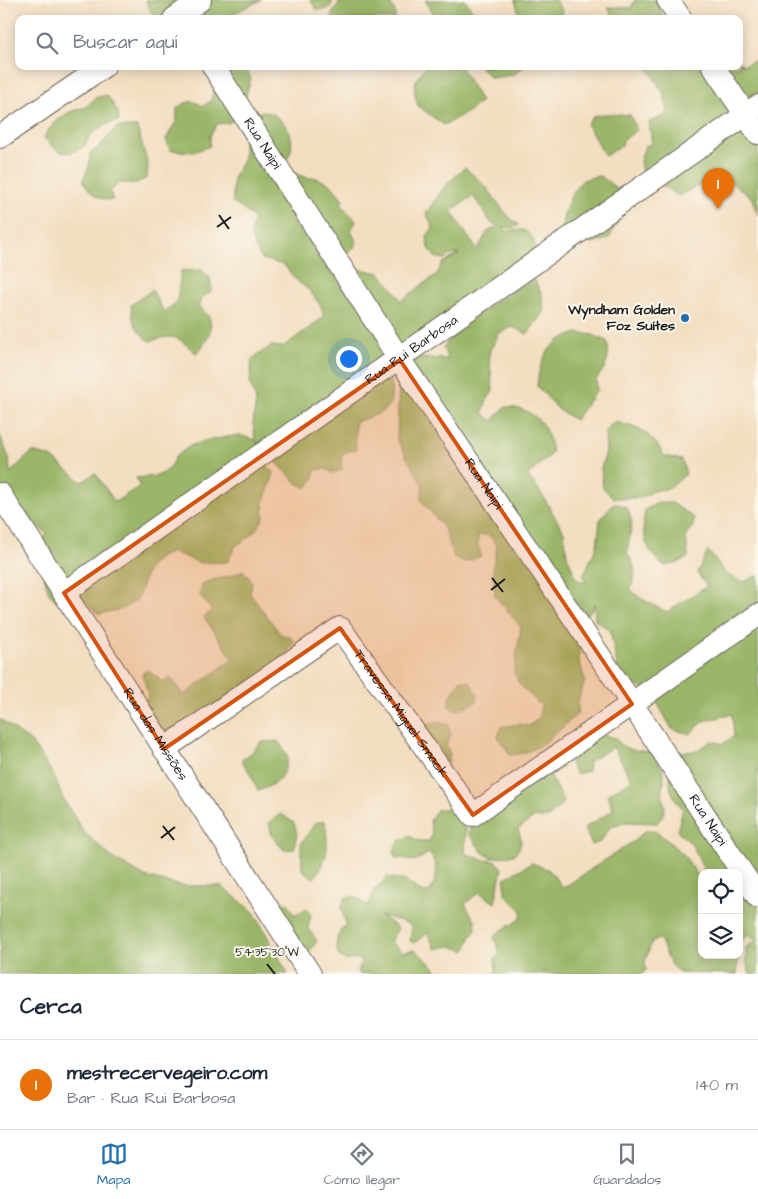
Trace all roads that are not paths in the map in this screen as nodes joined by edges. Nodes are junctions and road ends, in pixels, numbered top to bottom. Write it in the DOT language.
graph roads {
  1 [pos="200,0"];
  2 [pos="668,0"];
  3 [pos="176,13"];
  4 [pos="678,15"];
  5 [pos="98,70"];
  6 [pos="216,70"];
  7 [pos="716,70"];
  8 [pos="754,117"];
  9 [pos="0,137"];
  10 [pos="400,360"];
  11 [pos="0,494"];
  12 [pos="64,593"];
  13 [pos="758,615"];
  14 [pos="632,704"];
  15 [pos="164,749"];
  16 [pos="758,897"];
  17 [pos="310,974"];
  1 -- 3 [label="street"];
  2 -- 4 [label="street"];
  5 -- 9 [label="street"];
  6 -- 10 [label="street, Rua Naipi"];
  7 -- 8 [label="street"];
  8 -- 10 [label="street, Rua Rui Barbosa"];
  10 -- 12 [label="street, Rua Rui Barbosa"];
  10 -- 14 [label="street, Rua Naipi"];
  11 -- 12 [label="street, Rua das Missões"];
  12 -- 15 [label="street, Rua das Missões"];
  13 -- 14 [label="street"];
  14 -- 15 [label="street, Travessa Miguel Smack"];
  14 -- 16 [label="street, Rua Naipi"];
  15 -- 17 [label="street, Rua das Missões"];
}
